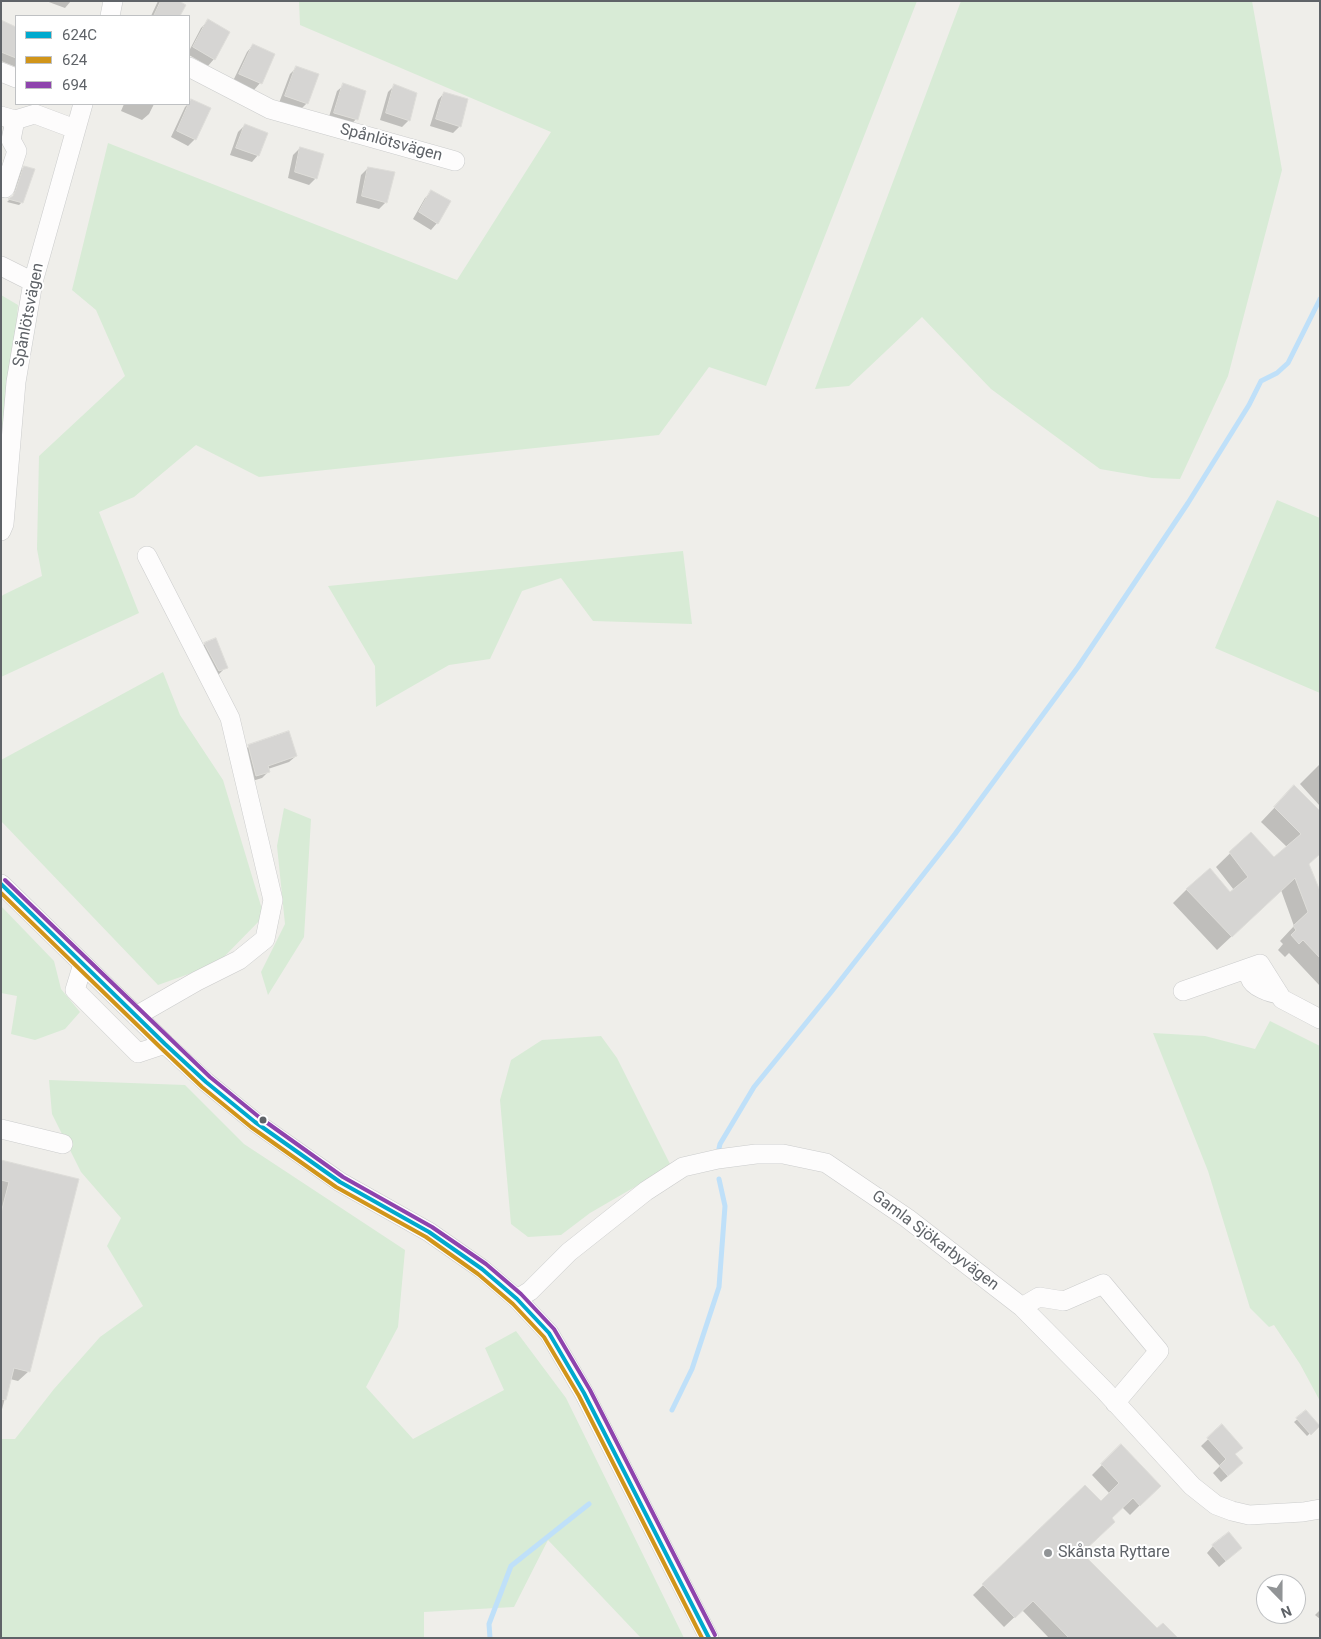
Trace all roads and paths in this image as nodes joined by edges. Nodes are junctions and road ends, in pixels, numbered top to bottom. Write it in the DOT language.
graph roads {
  1 [pos="113,1"];
  2 [pos="110,15"];
  3 [pos="190,68"];
  4 [pos="1,72"];
  5 [pos="15,78"];
  6 [pos="83,105"];
  7 [pos="34,109"];
  8 [pos="8,118"];
  9 [pos="75,129"];
  10 [pos="455,160"];
  11 [pos="5,188"];
  12 [pos="1,266"];
  13 [pos="33,282"];
  14 [pos="1,531"];
  15 [pos="147,556"];
  16 [pos="1,884"];
  17 [pos="83,964"];
  18 [pos="1183,991"];
  19 [pos="136,1016"];
  20 [pos="1320,1019"];
  21 [pos="165,1044"];
  22 [pos="1,1129"];
  23 [pos="63,1144"];
  24 [pos="517,1299"];
  25 [pos="1022,1307"];
  26 [pos="1115,1403"];
  27 [pos="1320,1509"];
  28 [pos="709,1638"];
  1 -- 2 [label="street"];
  3 -- 10 [label="street, Spånlötsvägen"];
  4 -- 5 [label="street"];
  6 -- 9 [label="street, Spånlötsvägen"];
  7 -- 8 [label="street"];
  7 -- 9 [label="street"];
  8 -- 11 [label="street"];
  9 -- 13 [label="street, Spånlötsvägen"];
  12 -- 13 [label="street"];
  13 -- 14 [label="street, Spånlötsvägen"];
  15 -- 19 [label="street"];
  16 -- 17 [label="street"];
  17 -- 19 [label="street"];
  17 -- 21 [label="street"];
  18 -- 20 [label="street"];
  19 -- 21 [label="street"];
  21 -- 24 [label="street"];
  22 -- 23 [label="street"];
  24 -- 25 [label="street, Gamla Sjökarbyvägen"];
  24 -- 28 [label="street"];
  25 -- 26 [label="street, Gamla Sjökarbyvägen"];
  25 -- 26 [label="street"];
  26 -- 27 [label="street, Gamla Sjökarbyvägen"];
}
